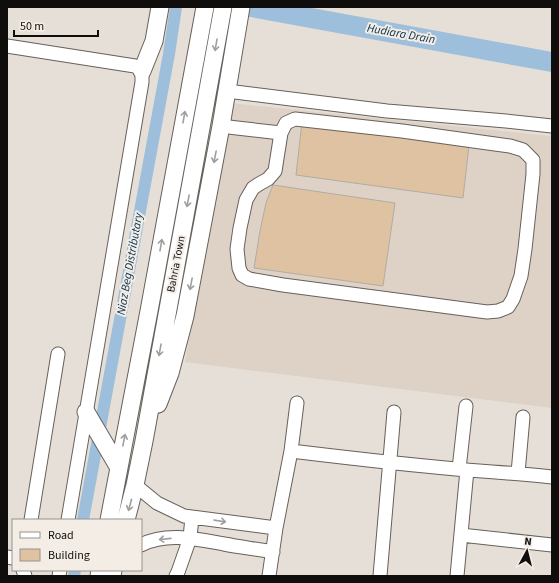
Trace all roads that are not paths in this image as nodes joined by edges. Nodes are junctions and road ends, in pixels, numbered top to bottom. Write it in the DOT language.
graph roads {
  1 [pos="160,7"];
  2 [pos="205,7"];
  3 [pos="223,7"];
  4 [pos="241,7"];
  5 [pos="7,46"];
  6 [pos="142,71"];
  7 [pos="227,91"];
  8 [pos="222,126"];
  9 [pos="552,126"];
  10 [pos="281,133"];
  11 [pos="58,354"];
  12 [pos="297,403"];
  13 [pos="466,406"];
  14 [pos="86,412"];
  15 [pos="394,412"];
  16 [pos="523,417"];
  17 [pos="144,441"];
  18 [pos="291,451"];
  19 [pos="390,462"];
  20 [pos="119,468"];
  21 [pos="463,470"];
  22 [pos="518,473"];
  23 [pos="552,477"];
  24 [pos="135,485"];
  25 [pos="192,517"];
  26 [pos="31,519"];
  27 [pos="68,519"];
  28 [pos="109,519"];
  29 [pos="126,519"];
  30 [pos="276,528"];
  31 [pos="461,535"];
  32 [pos="190,538"];
  33 [pos="142,545"];
  34 [pos="552,545"];
  35 [pos="273,552"];
  36 [pos="176,576"];
  37 [pos="269,576"];
  38 [pos="380,576"];
  39 [pos="458,576"];
  1 -- 6 [label="main road"];
  20 -- 2 [label="main road, Bahria Town, one-way"];
  3 -- 17 [label="main road, Bahria Town, one-way"];
  4 -- 7 [label="main road"];
  5 -- 6 [label="street"];
  6 -- 14 [label="street"];
  7 -- 8 [label="main road"];
  7 -- 9 [label="street"];
  8 -- 10 [label="street"];
  8 -- 17 [label="main road, one-way"];
  10 -- 10 [label="street"];
  11 -- 26 [label="street"];
  12 -- 18 [label="street"];
  13 -- 21 [label="street"];
  14 -- 20 [label="main road"];
  14 -- 27 [label="street"];
  15 -- 19 [label="street"];
  16 -- 22 [label="street"];
  17 -- 24 [label="main road, Bahria Town"];
  18 -- 19 [label="street"];
  18 -- 30 [label="street"];
  19 -- 21 [label="street"];
  19 -- 38 [label="street"];
  20 -- 28 [label="main road, Bahria Town"];
  21 -- 22 [label="street"];
  21 -- 31 [label="street"];
  22 -- 23 [label="street"];
  24 -- 25 [label="street"];
  24 -- 29 [label="main road, Bahria Town, one-way"];
  25 -- 30 [label="street, one-way"];
  25 -- 32 [label="street"];
  30 -- 35 [label="street"];
  31 -- 34 [label="street"];
  31 -- 39 [label="street"];
  32 -- 33 [label="street, one-way"];
  32 -- 35 [label="street"];
  32 -- 36 [label="street"];
  35 -- 37 [label="street"];
}
